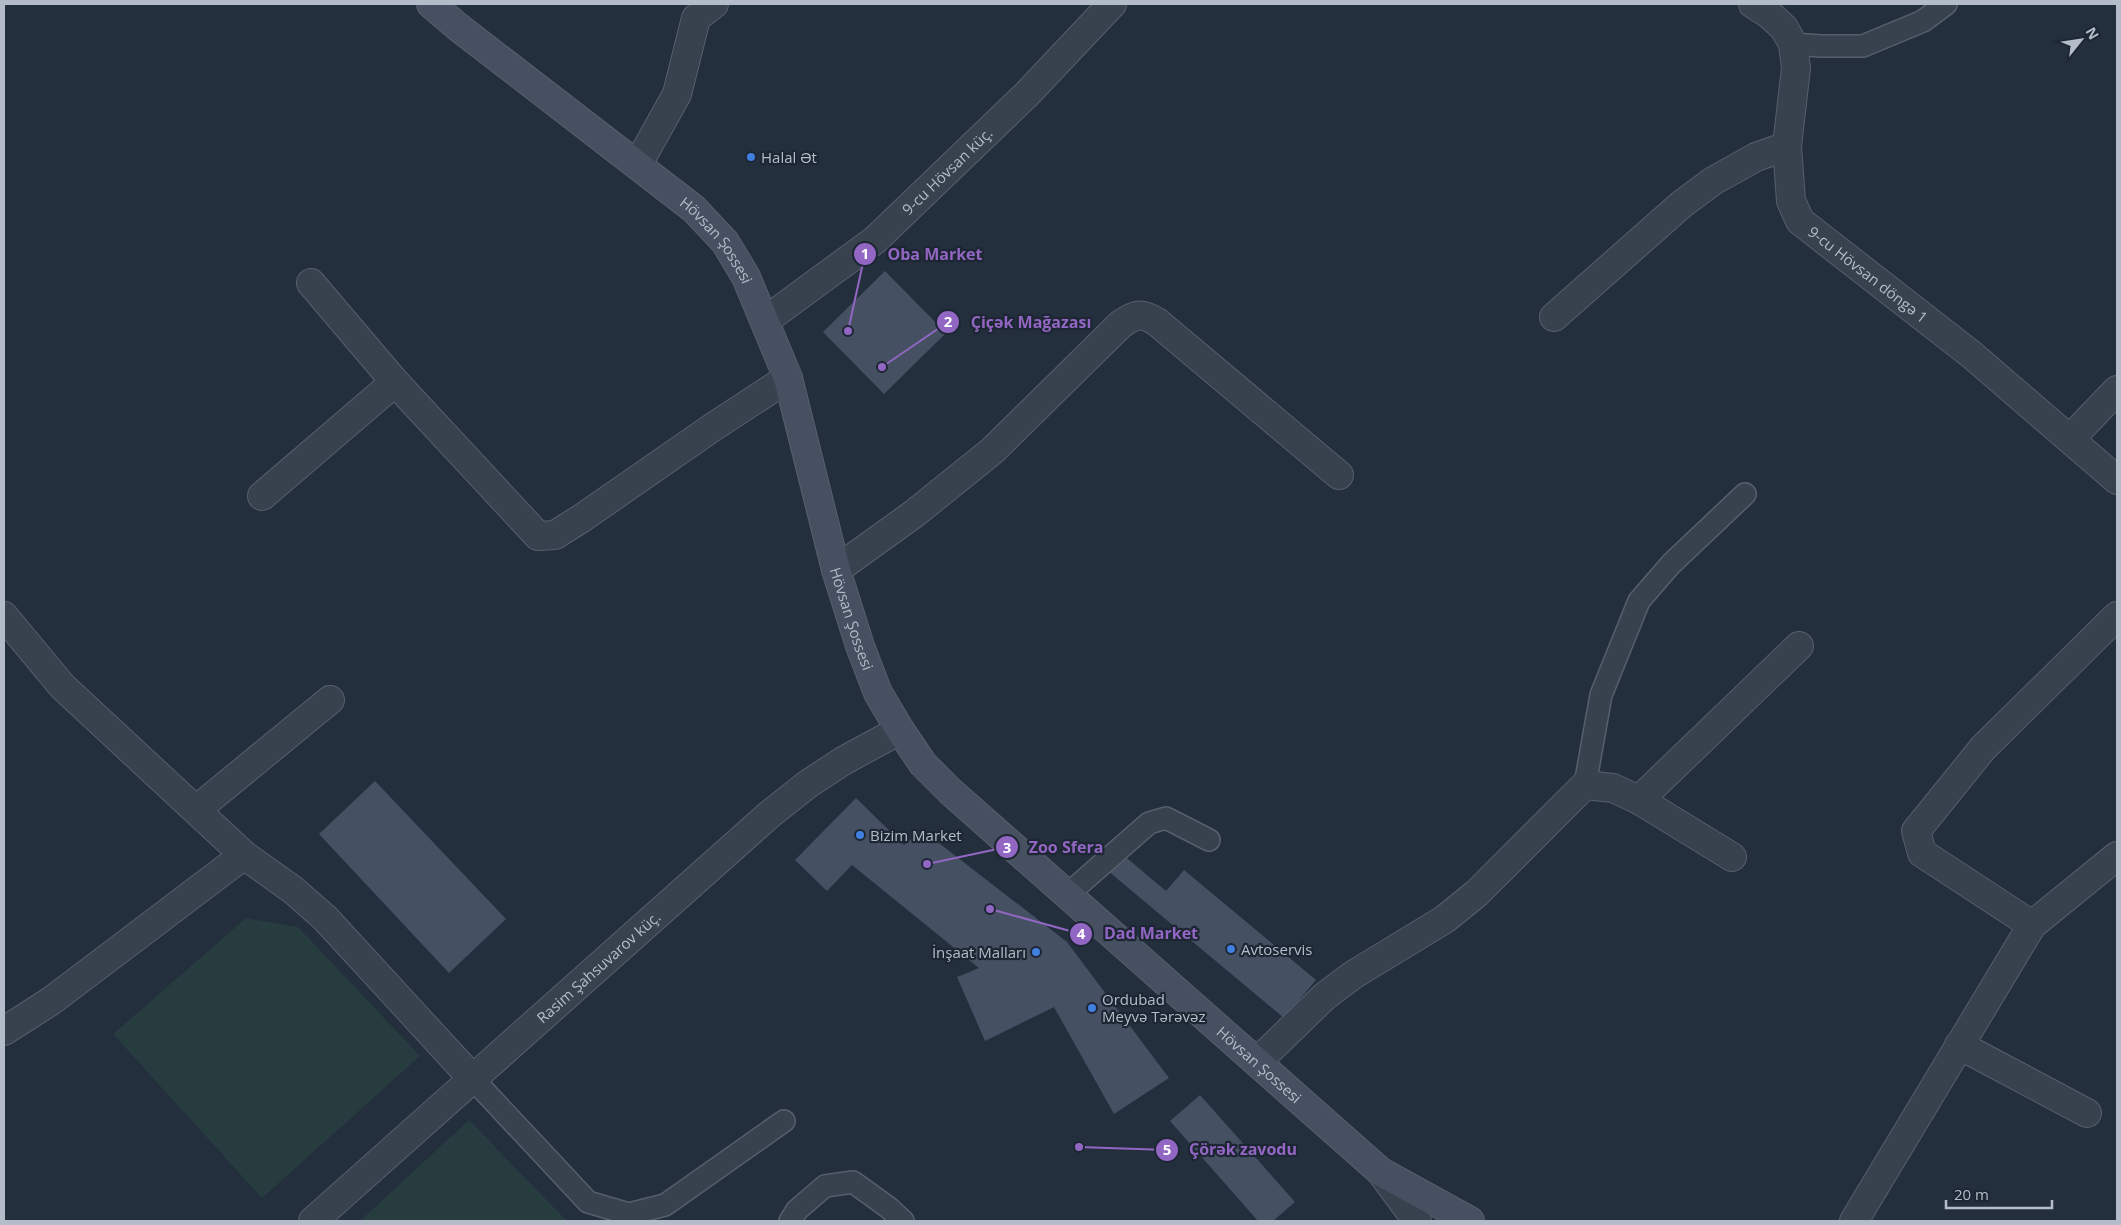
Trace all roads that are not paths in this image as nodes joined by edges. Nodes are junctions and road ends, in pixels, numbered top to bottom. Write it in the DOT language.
graph roads {
  1 [pos="431,4"];
  2 [pos="1112,4"];
  3 [pos="1753,4"];
  4 [pos="1946,4"];
  5 [pos="699,8"];
  6 [pos="1793,44"];
  7 [pos="1787,146"];
  8 [pos="638,164"];
  9 [pos="311,283"];
  10 [pos="1554,317"];
  11 [pos="766,320"];
  12 [pos="788,378"];
  13 [pos="395,382"];
  14 [pos="2117,390"];
  15 [pos="2070,439"];
  16 [pos="1339,475"];
  17 [pos="2117,480"];
  18 [pos="1745,494"];
  19 [pos="262,496"];
  20 [pos="836,570"];
  21 [pos="4,616"];
  22 [pos="2117,616"];
  23 [pos="1799,646"];
  24 [pos="330,700"];
  25 [pos="900,730"];
  26 [pos="1585,785"];
  27 [pos="1639,800"];
  28 [pos="196,810"];
  29 [pos="1209,840"];
  30 [pos="244,855"];
  31 [pos="2117,856"];
  32 [pos="1732,857"];
  33 [pos="1067,895"];
  34 [pos="2032,925"];
  35 [pos="4,1031"];
  36 [pos="1960,1045"];
  37 [pos="1258,1062"];
  38 [pos="472,1078"];
  39 [pos="2087,1114"];
  40 [pos="784,1121"];
  41 [pos="1381,1172"];
  42 [pos="312,1221"];
  43 [pos="790,1221"];
  44 [pos="903,1221"];
  45 [pos="1417,1221"];
  46 [pos="1470,1221"];
  47 [pos="1854,1221"];
  1 -- 8 [label="main road, Hövsan Şossesi"];
  2 -- 11 [label="street, 9-cu Hövsan küç."];
  3 -- 6 [label="street, 9-cu Hövsan döngə 1"];
  4 -- 6 [label="lane"];
  5 -- 8 [label="street"];
  6 -- 7 [label="street, 9-cu Hövsan döngə 1"];
  7 -- 10 [label="street"];
  7 -- 15 [label="street, 9-cu Hövsan döngə 1"];
  8 -- 11 [label="main road, Hövsan Şossesi"];
  9 -- 13 [label="street"];
  11 -- 12 [label="main road, Hövsan Şossesi"];
  12 -- 13 [label="street"];
  12 -- 20 [label="main road, Hövsan Şossesi"];
  13 -- 19 [label="street"];
  14 -- 15 [label="street"];
  15 -- 17 [label="street, 9-cu Hövsan döngə 1"];
  16 -- 20 [label="street"];
  18 -- 26 [label="lane"];
  20 -- 25 [label="main road, Hövsan Şossesi"];
  21 -- 28 [label="street"];
  22 -- 34 [label="street"];
  23 -- 27 [label="street"];
  24 -- 28 [label="street"];
  25 -- 33 [label="main road, Hövsan Şossesi"];
  25 -- 38 [label="street, Rasim Şahsuvarov küç."];
  26 -- 27 [label="street"];
  26 -- 37 [label="street"];
  27 -- 32 [label="street"];
  28 -- 30 [label="street"];
  29 -- 33 [label="lane"];
  30 -- 35 [label="street"];
  30 -- 38 [label="street"];
  31 -- 34 [label="street"];
  33 -- 37 [label="main road, Hövsan Şossesi"];
  34 -- 36 [label="street"];
  36 -- 39 [label="street"];
  36 -- 47 [label="street"];
  37 -- 41 [label="main road, Hövsan Şossesi"];
  38 -- 40 [label="lane"];
  38 -- 42 [label="street, Rasim Şahsuvarov küç."];
  41 -- 45 [label="street"];
  41 -- 46 [label="main road, Hövsan Şossesi"];
  43 -- 44 [label="lane"];
}
